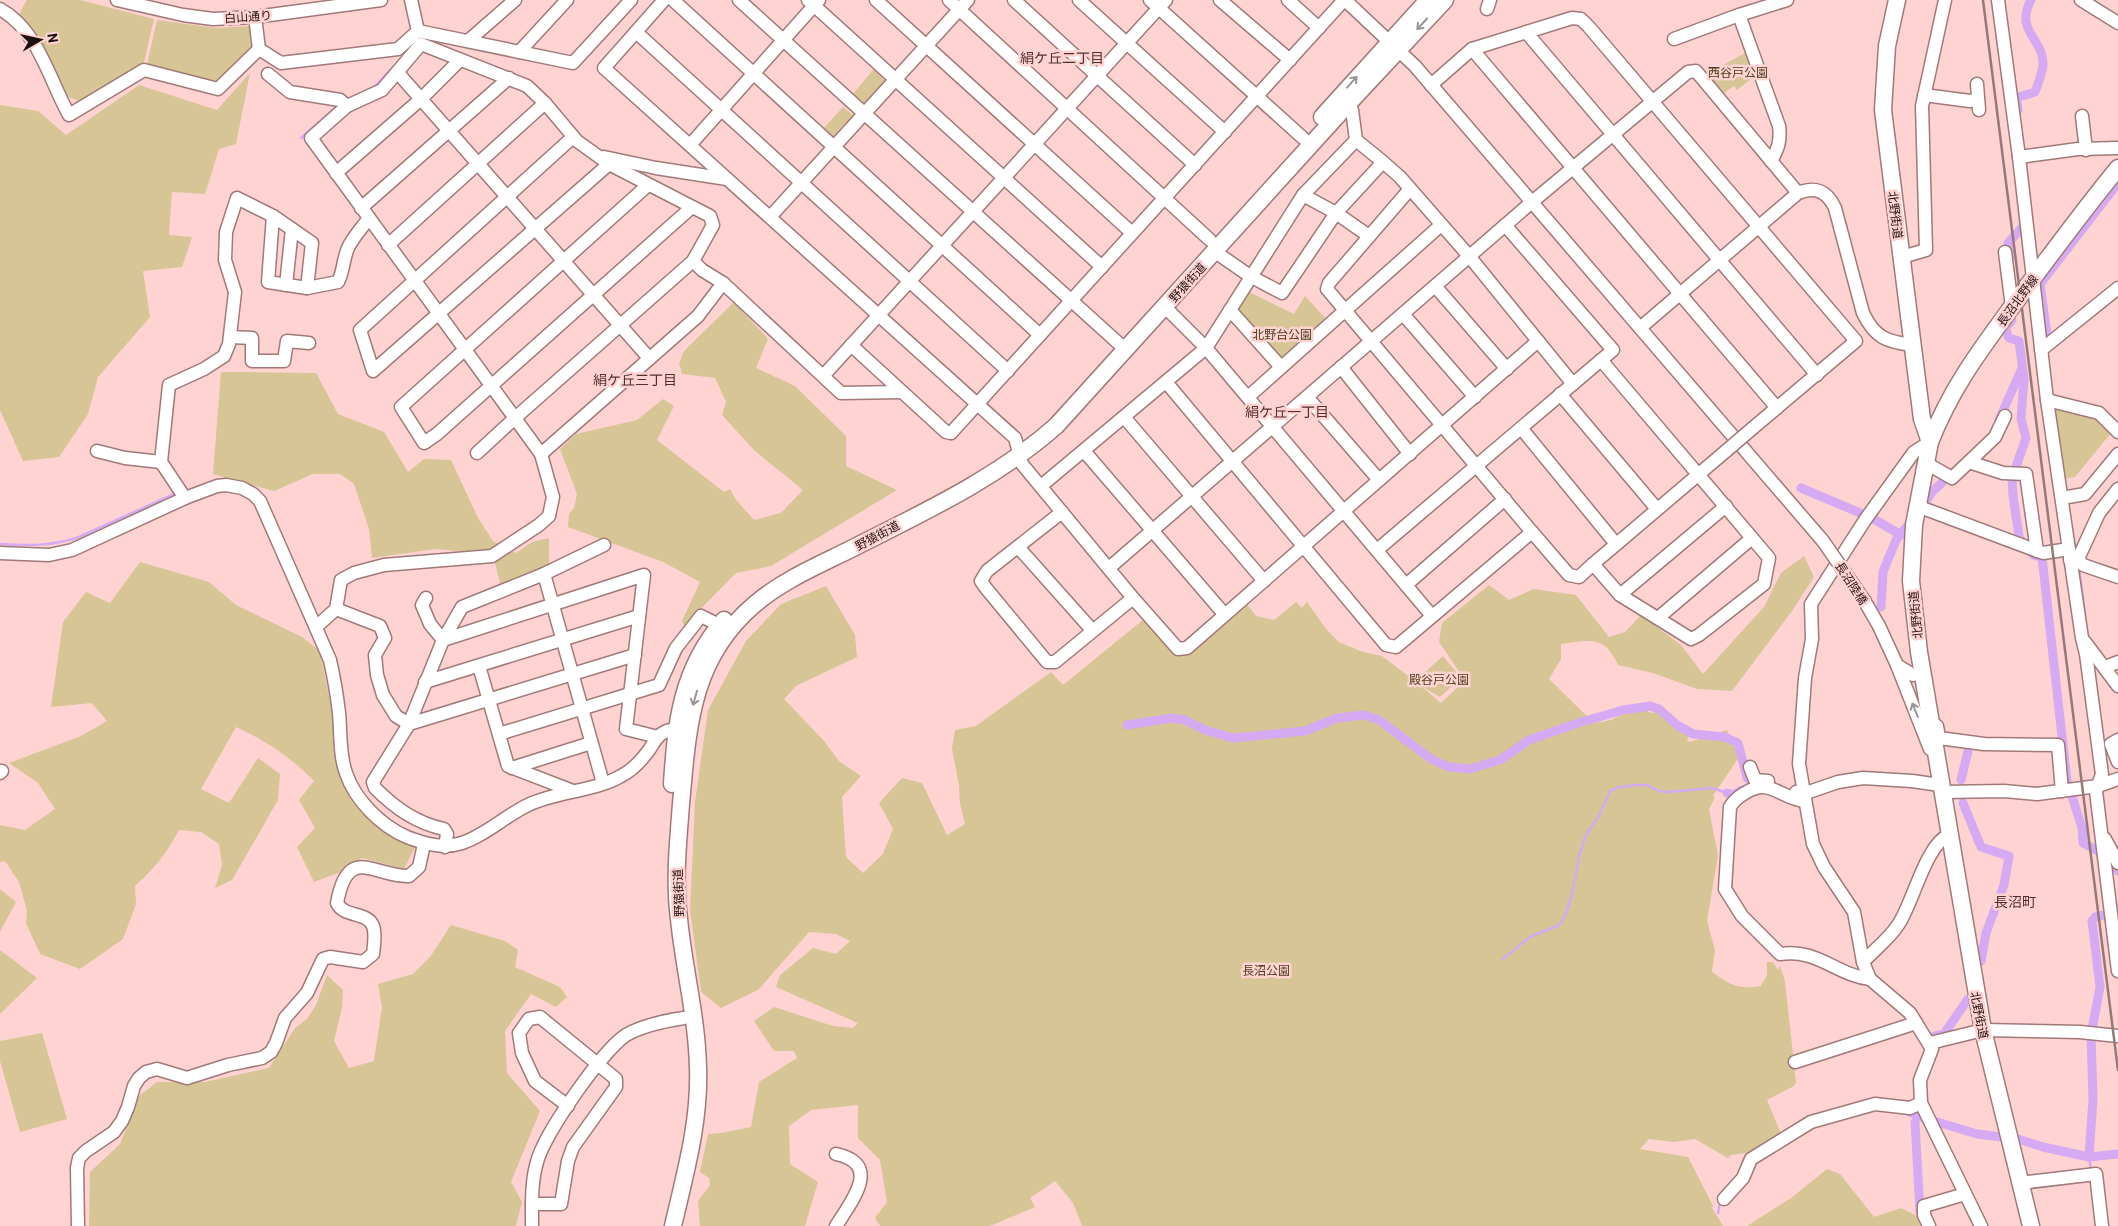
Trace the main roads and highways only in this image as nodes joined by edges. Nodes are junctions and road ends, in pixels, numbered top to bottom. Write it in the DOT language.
graph roads {
  1 [pos="1428,0"];
  2 [pos="1445,0"];
  3 [pos="1898,0"];
  4 [pos="1394,45"];
  5 [pos="2118,168"];
  6 [pos="1212,246"];
  7 [pos="1122,347"];
  8 [pos="1930,442"];
  9 [pos="1018,451"];
  10 [pos="682,729"];
  11 [pos="662,1226"];
  12 [pos="673,1226"];
  13 [pos="2031,1226"];
  1 -- 4 [label="main road, 野猿街道"];
  2 -- 4 [label="main road, 野猿街道, one-way"];
  3 -- 8 [label="main road, 北野街道"];
  6 -- 4 [label="main road, 野猿街道, one-way"];
  4 -- 6 [label="main road, 野猿街道"];
  5 -- 8 [label="main road, 長沼北野線"];
  6 -- 7 [label="main road, 野猿街道"];
  6 -- 7 [label="main road, 野猿街道"];
  7 -- 9 [label="main road, 野猿街道"];
  8 -- 13 [label="main road, 北野街道"];
  9 -- 10 [label="main road, 野猿街道, one-way"];
  9 -- 10 [label="main road, 野猿街道"];
  10 -- 11 [label="main road, 野猿街道"];
  10 -- 12 [label="main road, 野猿街道"];
}
